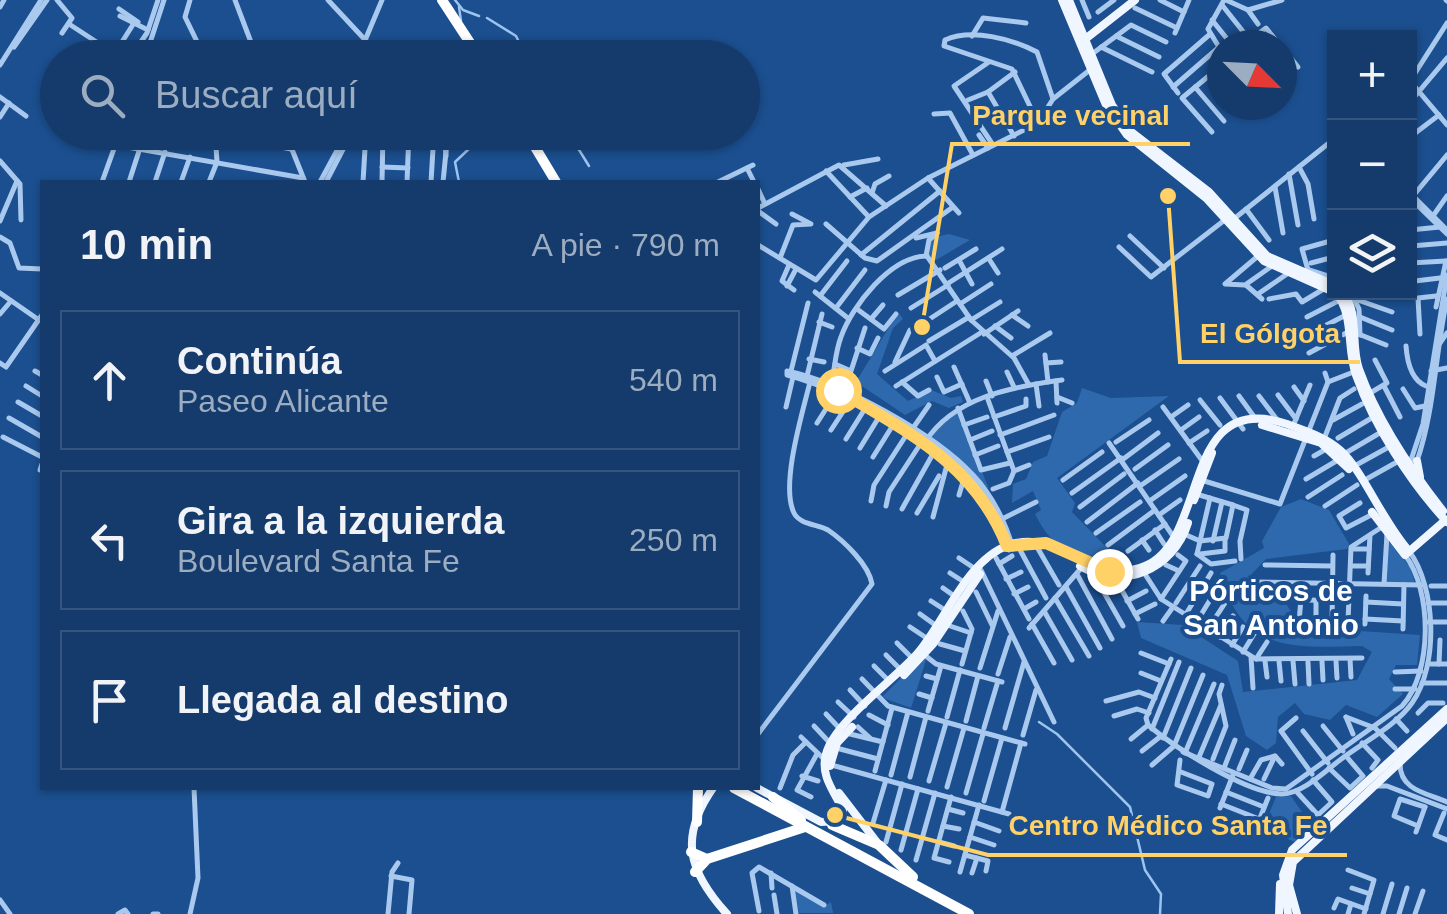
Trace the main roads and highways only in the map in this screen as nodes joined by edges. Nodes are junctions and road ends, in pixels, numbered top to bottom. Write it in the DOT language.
graph roads {
  1 [pos="439,0"];
  2 [pos="1133,3"];
  3 [pos="1069,4"];
  4 [pos="1083,38"];
  5 [pos="465,40"];
  6 [pos="1114,114"];
  7 [pos="540,150"];
  8 [pos="558,180"];
  9 [pos="1230,219"];
  10 [pos="1306,272"];
  11 [pos="1327,282"];
  12 [pos="1341,300"];
  13 [pos="1345,300"];
  14 [pos="1354,333"];
  15 [pos="1242,427"];
  16 [pos="1308,435"];
  17 [pos="1412,465"];
  18 [pos="1193,478"];
  19 [pos="1364,499"];
  20 [pos="1442,514"];
  21 [pos="1385,528"];
  22 [pos="1177,547"];
  23 [pos="1012,549"];
  24 [pos="1081,568"];
  25 [pos="979,570"];
  26 [pos="1142,570"];
  27 [pos="942,626"];
  28 [pos="919,655"];
  29 [pos="878,696"];
  30 [pos="1445,706"];
  31 [pos="1447,720"];
  32 [pos="823,761"];
  33 [pos="760,789"];
  34 [pos="698,790"];
  35 [pos="712,790"];
  36 [pos="740,790"];
  37 [pos="741,790"];
  38 [pos="777,793"];
  39 [pos="836,794"];
  40 [pos="775,810"];
  41 [pos="697,822"];
  42 [pos="803,824"];
  43 [pos="832,824"];
  44 [pos="771,837"];
  45 [pos="882,843"];
  46 [pos="1304,844"];
  47 [pos="691,852"];
  48 [pos="708,859"];
  49 [pos="695,872"];
  50 [pos="1282,874"];
  51 [pos="917,880"];
  52 [pos="727,914"];
  53 [pos="972,914"];
  54 [pos="1279,914"];
  55 [pos="1288,914"];
  56 [pos="1297,914"];
  1 -- 5 [label="highway"];
  2 -- 4 [label="main road"];
  3 -- 4 [label="main road"];
  3 -- 4 [label="main road"];
  4 -- 6 [label="main road"];
  4 -- 6 [label="main road"];
  6 -- 9 [label="main road"];
  7 -- 8 [label="highway"];
  9 -- 10 [label="main road"];
  9 -- 10 [label="main road"];
  10 -- 11 [label="main road"];
  12 -- 14 [label="main road"];
  13 -- 14 [label="main road"];
  14 -- 17 [label="main road"];
  14 -- 17 [label="main road"];
  15 -- 16 [label="main road"];
  15 -- 16 [label="main road"];
  15 -- 18 [label="main road"];
  15 -- 18 [label="main road"];
  16 -- 19 [label="main road"];
  17 -- 20 [label="main road"];
  17 -- 20 [label="main road"];
  18 -- 22 [label="main road"];
  18 -- 22 [label="main road"];
  19 -- 21 [label="main road"];
  19 -- 21 [label="main road"];
  20 -- 21 [label="main road"];
  22 -- 26 [label="main road"];
  23 -- 24 [label="main road"];
  23 -- 24 [label="main road"];
  23 -- 25 [label="main road"];
  23 -- 25 [label="main road"];
  24 -- 26 [label="main road"];
  24 -- 26 [label="main road"];
  25 -- 27 [label="main road"];
  25 -- 27 [label="main road"];
  27 -- 28 [label="main road"];
  27 -- 28 [label="main road"];
  28 -- 29 [label="main road"];
  28 -- 29 [label="main road"];
  29 -- 32 [label="main road"];
  29 -- 32 [label="main road"];
  30 -- 46 [label="main road"];
  31 -- 46 [label="main road"];
  32 -- 39 [label="main road"];
  33 -- 38 [label="main road"];
  34 -- 41 [label="highway"];
  35 -- 41 [label="main road"];
  36 -- 40 [label="highway"];
  37 -- 42 [label="highway"];
  38 -- 42 [label="highway"];
  38 -- 43 [label="main road"];
  39 -- 43 [label="main road"];
  39 -- 45 [label="main road"];
  40 -- 42 [label="highway"];
  40 -- 44 [label="highway"];
  41 -- 47 [label="main road"];
  42 -- 44 [label="highway"];
  42 -- 51 [label="highway"];
  42 -- 53 [label="highway"];
  43 -- 45 [label="highway"];
  44 -- 48 [label="highway"];
  45 -- 51 [label="highway"];
  46 -- 50 [label="main road"];
  46 -- 56 [label="main road"];
  47 -- 48 [label="highway"];
  47 -- 49 [label="main road"];
  48 -- 49 [label="highway"];
  49 -- 52 [label="main road"];
  50 -- 54 [label="main road"];
  50 -- 55 [label="main road"];
  51 -- 53 [label="highway"];
}
